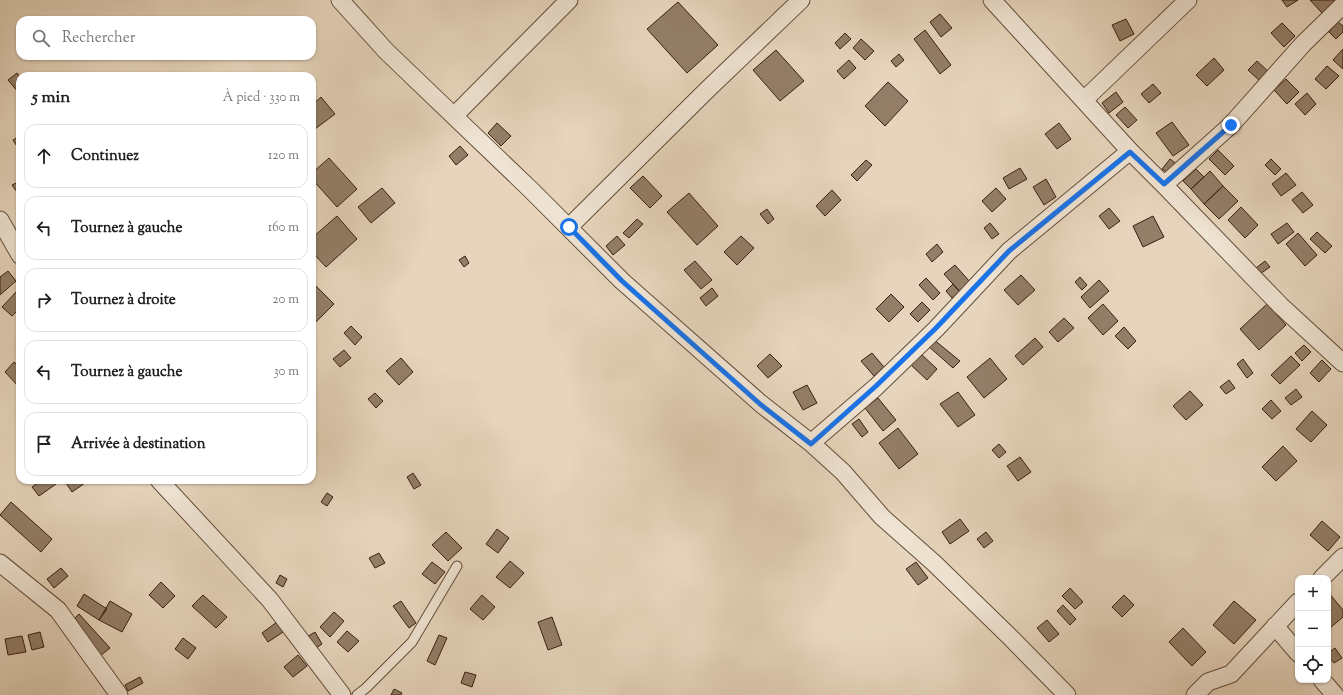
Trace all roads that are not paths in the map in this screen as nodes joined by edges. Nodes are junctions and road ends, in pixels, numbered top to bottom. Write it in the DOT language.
graph roads {
  1 [pos="340,0"];
  2 [pos="570,0"];
  3 [pos="801,0"];
  4 [pos="1188,0"];
  5 [pos="995,1"];
  6 [pos="1343,6"];
  7 [pos="1084,100"];
  8 [pos="454,116"];
  9 [pos="1130,152"];
  10 [pos="1164,184"];
  11 [pos="0,220"];
  12 [pos="569,227"];
  13 [pos="16,248"];
  14 [pos="1343,363"];
  15 [pos="811,444"];
  16 [pos="164,484"];
  17 [pos="1343,557"];
  18 [pos="0,563"];
  19 [pos="457,566"];
  20 [pos="1325,575"];
  21 [pos="1295,605"];
  22 [pos="1275,626"];
  23 [pos="1295,649"];
  24 [pos="1325,683"];
  25 [pos="1211,688"];
  26 [pos="119,695"];
  27 [pos="342,695"];
  28 [pos="357,695"];
  29 [pos="1067,695"];
  30 [pos="1195,695"];
  31 [pos="1335,695"];
  1 -- 8 [label="street"];
  2 -- 8 [label="street"];
  3 -- 12 [label="street"];
  4 -- 7 [label="street"];
  5 -- 7 [label="street"];
  6 -- 10 [label="street"];
  7 -- 9 [label="street"];
  8 -- 12 [label="street"];
  9 -- 10 [label="street"];
  9 -- 15 [label="street"];
  10 -- 14 [label="street"];
  11 -- 13 [label="street"];
  12 -- 15 [label="street"];
  15 -- 29 [label="street"];
  16 -- 27 [label="street"];
  17 -- 20 [label="street"];
  18 -- 26 [label="street"];
  19 -- 28 [label="lane"];
  21 -- 22 [label="street"];
  22 -- 23 [label="street"];
  22 -- 25 [label="street"];
  24 -- 31 [label="street"];
  25 -- 30 [label="street"];
}
